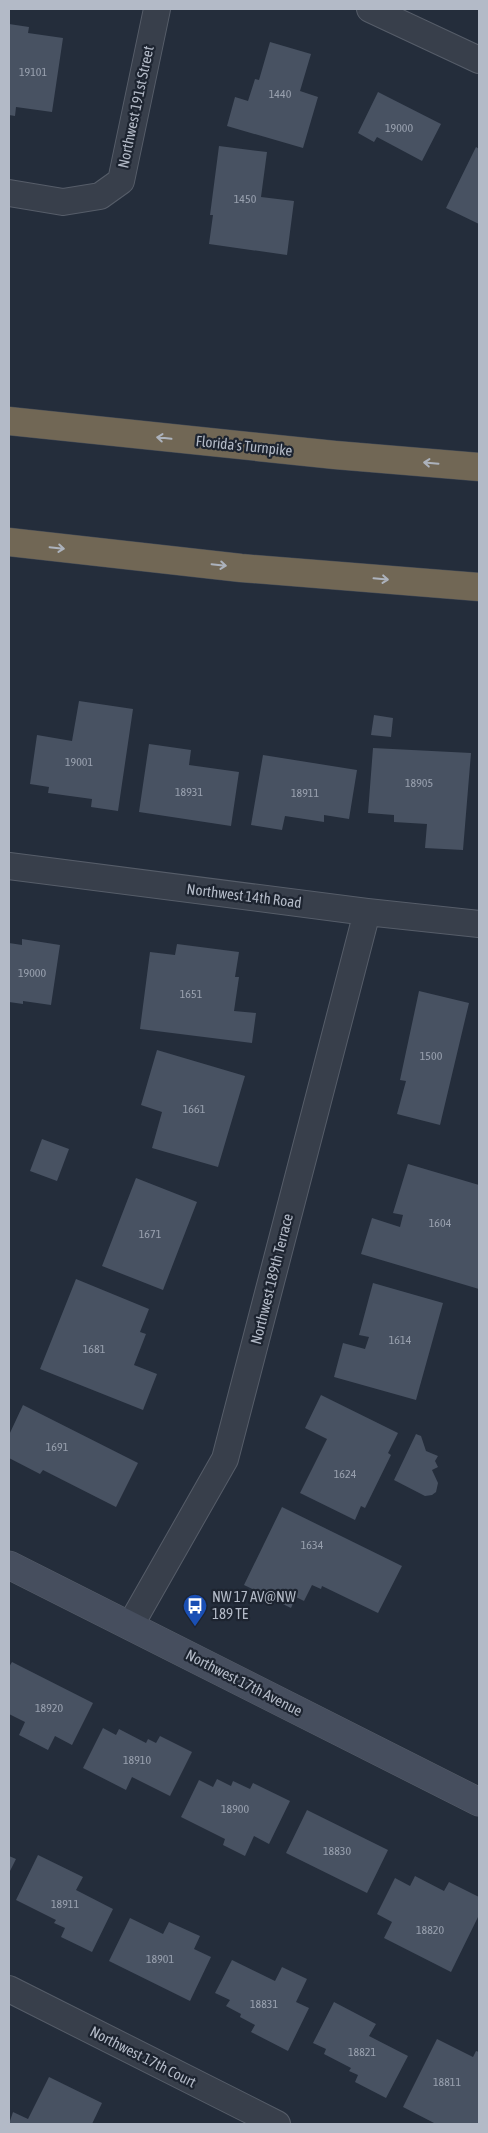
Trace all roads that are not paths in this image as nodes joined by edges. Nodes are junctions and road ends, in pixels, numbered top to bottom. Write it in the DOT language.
graph roads {
  1 [pos="157,9"];
  2 [pos="370,9"];
  3 [pos="479,60"];
  4 [pos="9,193"];
  5 [pos="9,421"];
  6 [pos="479,467"];
  7 [pos="9,542"];
  8 [pos="479,587"];
  9 [pos="9,866"];
  10 [pos="367,912"];
  11 [pos="479,924"];
  12 [pos="9,1565"];
  13 [pos="130,1626"];
  14 [pos="479,1802"];
  15 [pos="9,1989"];
  16 [pos="276,2124"];
  1 -- 4 [label="street, Northwest 191st Street"];
  2 -- 3 [label="street"];
  6 -- 5 [label="highway, Florida's Turnpike, one-way"];
  7 -- 8 [label="highway, one-way"];
  9 -- 10 [label="street, Northwest 14th Road"];
  10 -- 11 [label="street, Northwest 14th Road"];
  10 -- 13 [label="street, Northwest 189th Terrace"];
  12 -- 13 [label="street, Northwest 17th Avenue"];
  13 -- 14 [label="street, Northwest 17th Avenue"];
  15 -- 16 [label="street, Northwest 17th Court"];
}
